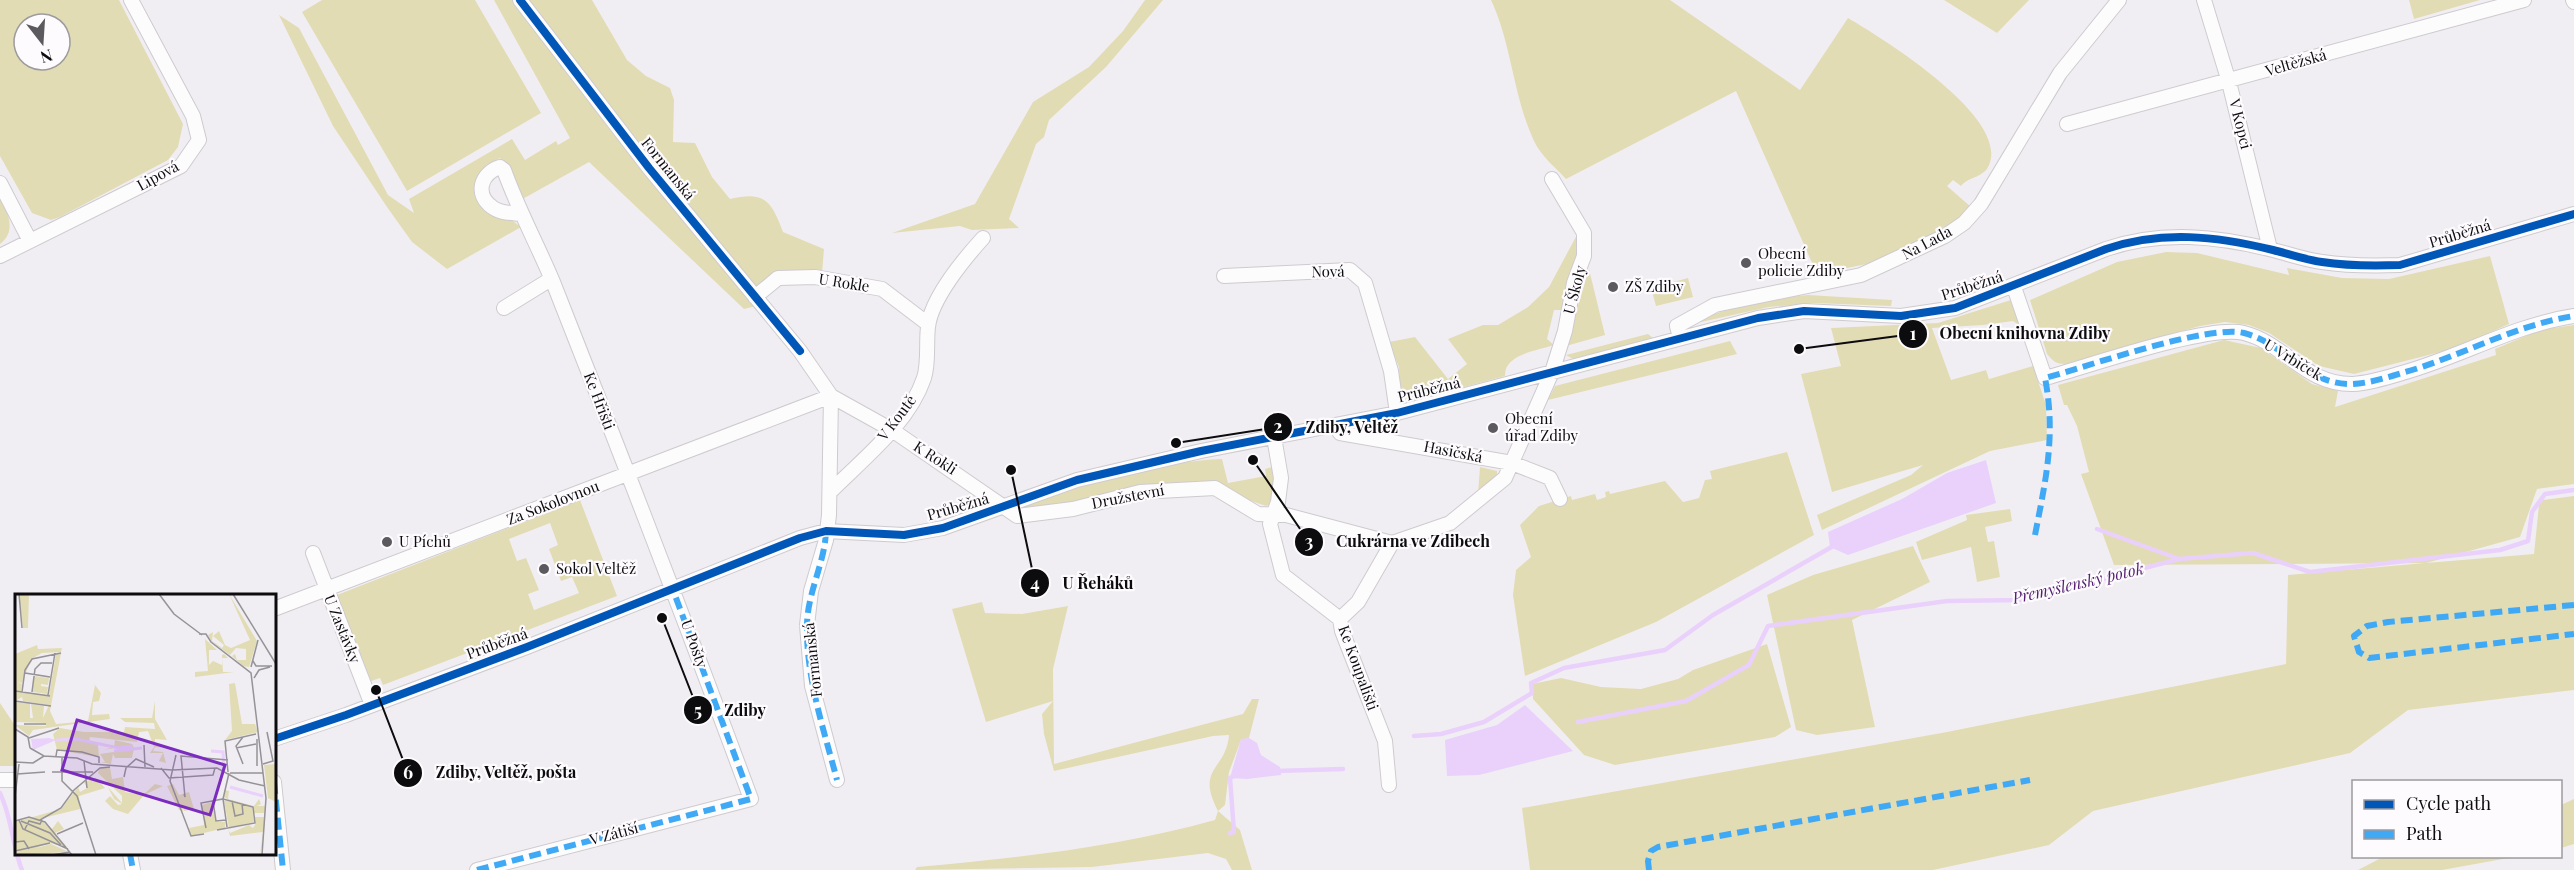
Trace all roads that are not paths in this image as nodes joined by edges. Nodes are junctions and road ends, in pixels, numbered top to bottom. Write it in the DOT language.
graph roads {
  1 [pos="131,0"];
  2 [pos="520,0"];
  3 [pos="2119,0"];
  4 [pos="2204,0"];
  5 [pos="2524,0"];
  6 [pos="2229,82"];
  7 [pos="2067,124"];
  8 [pos="1552,179"];
  9 [pos="0,183"];
  10 [pos="520,214"];
  11 [pos="2574,214"];
  12 [pos="983,238"];
  13 [pos="30,241"];
  14 [pos="2270,249"];
  15 [pos="0,256"];
  16 [pos="1224,276"];
  17 [pos="551,279"];
  18 [pos="2014,287"];
  19 [pos="755,297"];
  20 [pos="504,308"];
  21 [pos="2574,316"];
  22 [pos="928,324"];
  23 [pos="1680,338"];
  24 [pos="1552,372"];
  25 [pos="831,396"];
  26 [pos="1396,412"];
  27 [pos="1335,425"];
  28 [pos="892,430"];
  29 [pos="1274,437"];
  30 [pos="1512,463"];
  31 [pos="627,474"];
  32 [pos="831,491"];
  33 [pos="1560,499"];
  34 [pos="1003,508"];
  35 [pos="1273,514"];
  36 [pos="826,531"];
  37 [pos="1392,543"];
  38 [pos="313,554"];
  39 [pos="673,590"];
  40 [pos="326,591"];
  41 [pos="276,608"];
  42 [pos="1340,619"];
  43 [pos="372,705"];
  44 [pos="276,738"];
  45 [pos="837,780"];
  46 [pos="1389,785"];
  47 [pos="751,799"];
  48 [pos="276,802"];
  49 [pos="130,855"];
  50 [pos="133,870"];
  51 [pos="283,870"];
  52 [pos="477,870"];
  1 -- 13 [label="street, Lipová"];
  2 -- 19 [label="street, Formanská"];
  3 -- 23 [label="street, Na Lada"];
  4 -- 6 [label="street, V Kopci"];
  5 -- 6 [label="street, Veltěžská"];
  6 -- 7 [label="street, Veltěžská"];
  6 -- 14 [label="street, V Kopci"];
  8 -- 24 [label="street, U Školy"];
  9 -- 13 [label="street"];
  10 -- 17 [label="street, Ke Hřišti"];
  11 -- 14 [label="street, Průběžná"];
  12 -- 22 [label="street, V Koutě"];
  13 -- 15 [label="street, Lipová"];
  14 -- 18 [label="street, Průběžná"];
  16 -- 26 [label="street, Nová"];
  17 -- 20 [label="street"];
  17 -- 31 [label="street, Ke Hřišti"];
  18 -- 21 [label="street, U Vrbiček"];
  18 -- 23 [label="street, Průběžná"];
  19 -- 22 [label="street, U Rokle"];
  19 -- 25 [label="street, Formanská"];
  22 -- 28 [label="street, V Koutě"];
  23 -- 24 [label="street, Průběžná"];
  24 -- 26 [label="street, Průběžná"];
  24 -- 30 [label="street"];
  25 -- 28 [label="street, K Rokli"];
  25 -- 31 [label="street, Za Sokolovnou"];
  25 -- 32 [label="street, Formanská"];
  26 -- 27 [label="street, Průběžná"];
  27 -- 29 [label="street, Průběžná"];
  27 -- 30 [label="street, Hasičská"];
  28 -- 32 [label="street, V Koutě"];
  28 -- 34 [label="street, K Rokli"];
  29 -- 34 [label="street, Průběžná"];
  29 -- 35 [label="street, Ke Koupališti"];
  30 -- 33 [label="street, Hasičská"];
  30 -- 37 [label="street"];
  31 -- 39 [label="street, Ke Hřišti"];
  31 -- 40 [label="street, Za Sokolovnou"];
  32 -- 36 [label="street, Formanská"];
  34 -- 35 [label="street, Družstevní"];
  34 -- 36 [label="street, Průběžná"];
  35 -- 37 [label="street, Družstevní"];
  35 -- 42 [label="street, Ke Koupališti"];
  36 -- 39 [label="street, Průběžná"];
  36 -- 45 [label="street, Formanská"];
  37 -- 42 [label="street"];
  38 -- 40 [label="street, U Zastávky"];
  39 -- 43 [label="street, Průběžná"];
  39 -- 47 [label="street, U Pošty"];
  40 -- 41 [label="street, Za Sokolovnou"];
  40 -- 43 [label="street, U Zastávky"];
  42 -- 46 [label="street, Ke Koupališti"];
  43 -- 44 [label="street, Průběžná"];
  47 -- 52 [label="street, V Zátiší"];
  48 -- 51 [label="street"];
  49 -- 50 [label="street"];
}
